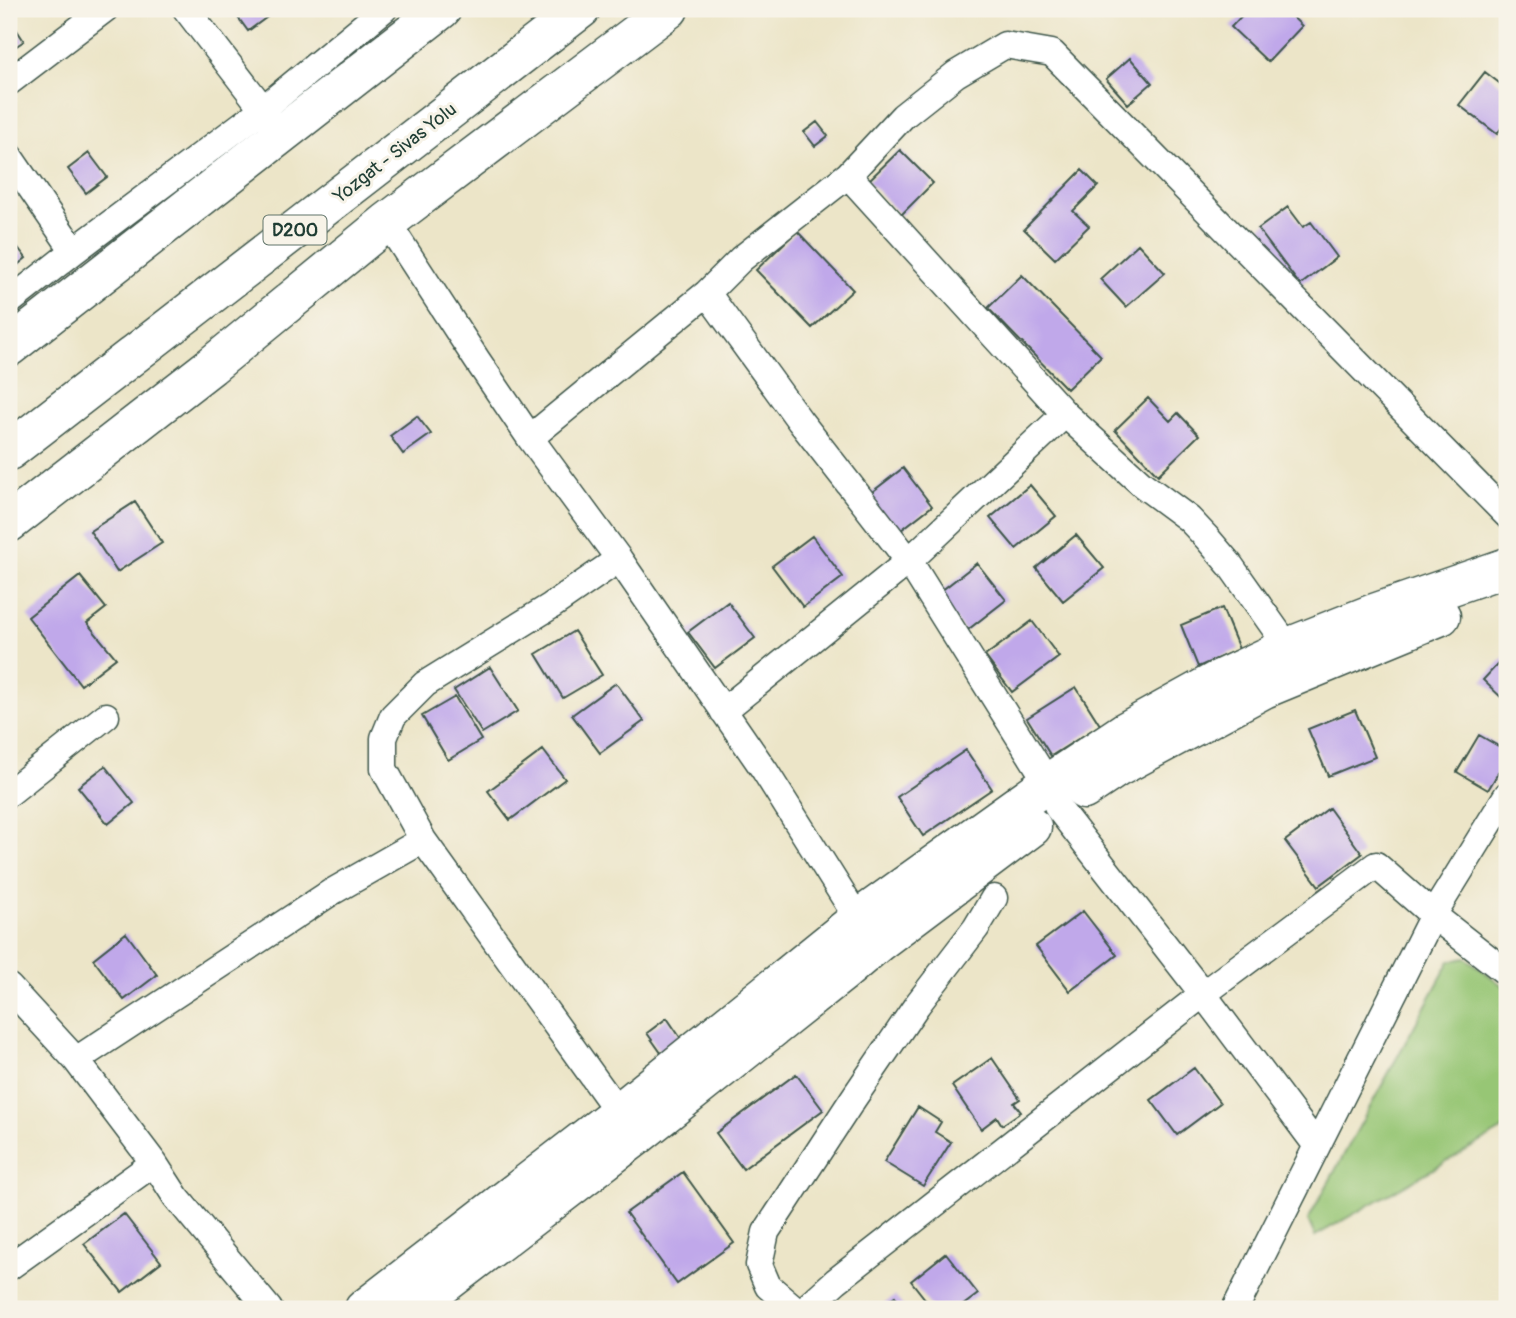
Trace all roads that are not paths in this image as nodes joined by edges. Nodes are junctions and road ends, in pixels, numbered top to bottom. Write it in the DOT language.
graph roads {
  1 [pos="104,9"];
  2 [pos="186,9"];
  3 [pos="384,9"];
  4 [pos="442,9"];
  5 [pos="581,9"];
  6 [pos="669,9"];
  7 [pos="9,82"];
  8 [pos="271,123"];
  9 [pos="9,156"];
  10 [pos="848,175"];
  11 [pos="387,222"];
  12 [pos="74,251"];
  13 [pos="706,293"];
  14 [pos="9,302"];
  15 [pos="9,346"];
  16 [pos="1065,414"];
  17 [pos="530,438"];
  18 [pos="9,451"];
  19 [pos="1507,515"];
  20 [pos="9,523"];
  21 [pos="619,559"];
  22 [pos="909,561"];
  23 [pos="1507,567"];
  24 [pos="1507,590"];
  25 [pos="1288,647"];
  26 [pos="723,711"];
  27 [pos="106,716"];
  28 [pos="9,793"];
  29 [pos="1507,795"];
  30 [pos="1053,796"];
  31 [pos="424,839"];
  32 [pos="994,898"];
  33 [pos="1433,915"];
  34 [pos="868,930"];
  35 [pos="1507,972"];
  36 [pos="9,987"];
  37 [pos="1203,994"];
  38 [pos="76,1060"];
  39 [pos="627,1125"];
  40 [pos="1317,1146"];
  41 [pos="154,1163"];
  42 [pos="9,1267"];
  43 [pos="269,1309"];
  44 [pos="364,1309"];
  45 [pos="412,1309"];
  46 [pos="795,1309"];
  47 [pos="805,1309"];
  48 [pos="1235,1309"];
  1 -- 7 [label="street"];
  2 -- 8 [label="street"];
  3 -- 8 [label="street"];
  4 -- 8 [label="main road"];
  5 -- 18 [label="main road, Yozgat - Sivas Yolu / D200"];
  6 -- 11 [label="main road"];
  8 -- 12 [label="street"];
  8 -- 15 [label="main road"];
  9 -- 12 [label="street"];
  10 -- 13 [label="street"];
  10 -- 16 [label="street"];
  10 -- 19 [label="street"];
  11 -- 17 [label="street"];
  11 -- 20 [label="main road"];
  12 -- 14 [label="street"];
  13 -- 17 [label="street"];
  13 -- 22 [label="street"];
  16 -- 22 [label="street"];
  16 -- 25 [label="street"];
  17 -- 21 [label="street"];
  21 -- 26 [label="street"];
  21 -- 31 [label="street"];
  22 -- 26 [label="street"];
  22 -- 30 [label="street"];
  23 -- 25 [label="main road"];
  24 -- 30 [label="main road"];
  25 -- 30 [label="main road"];
  26 -- 34 [label="street"];
  27 -- 28 [label="street"];
  29 -- 33 [label="street"];
  30 -- 34 [label="main road"];
  30 -- 37 [label="street"];
  31 -- 38 [label="street"];
  31 -- 39 [label="street"];
  32 -- 46 [label="street"];
  33 -- 35 [label="street"];
  33 -- 37 [label="street"];
  33 -- 40 [label="street"];
  34 -- 39 [label="main road"];
  36 -- 38 [label="street"];
  37 -- 40 [label="street"];
  37 -- 47 [label="street"];
  38 -- 41 [label="street"];
  39 -- 44 [label="main road"];
  39 -- 45 [label="main road"];
  40 -- 48 [label="street"];
  41 -- 42 [label="street"];
  41 -- 43 [label="street"];
}
